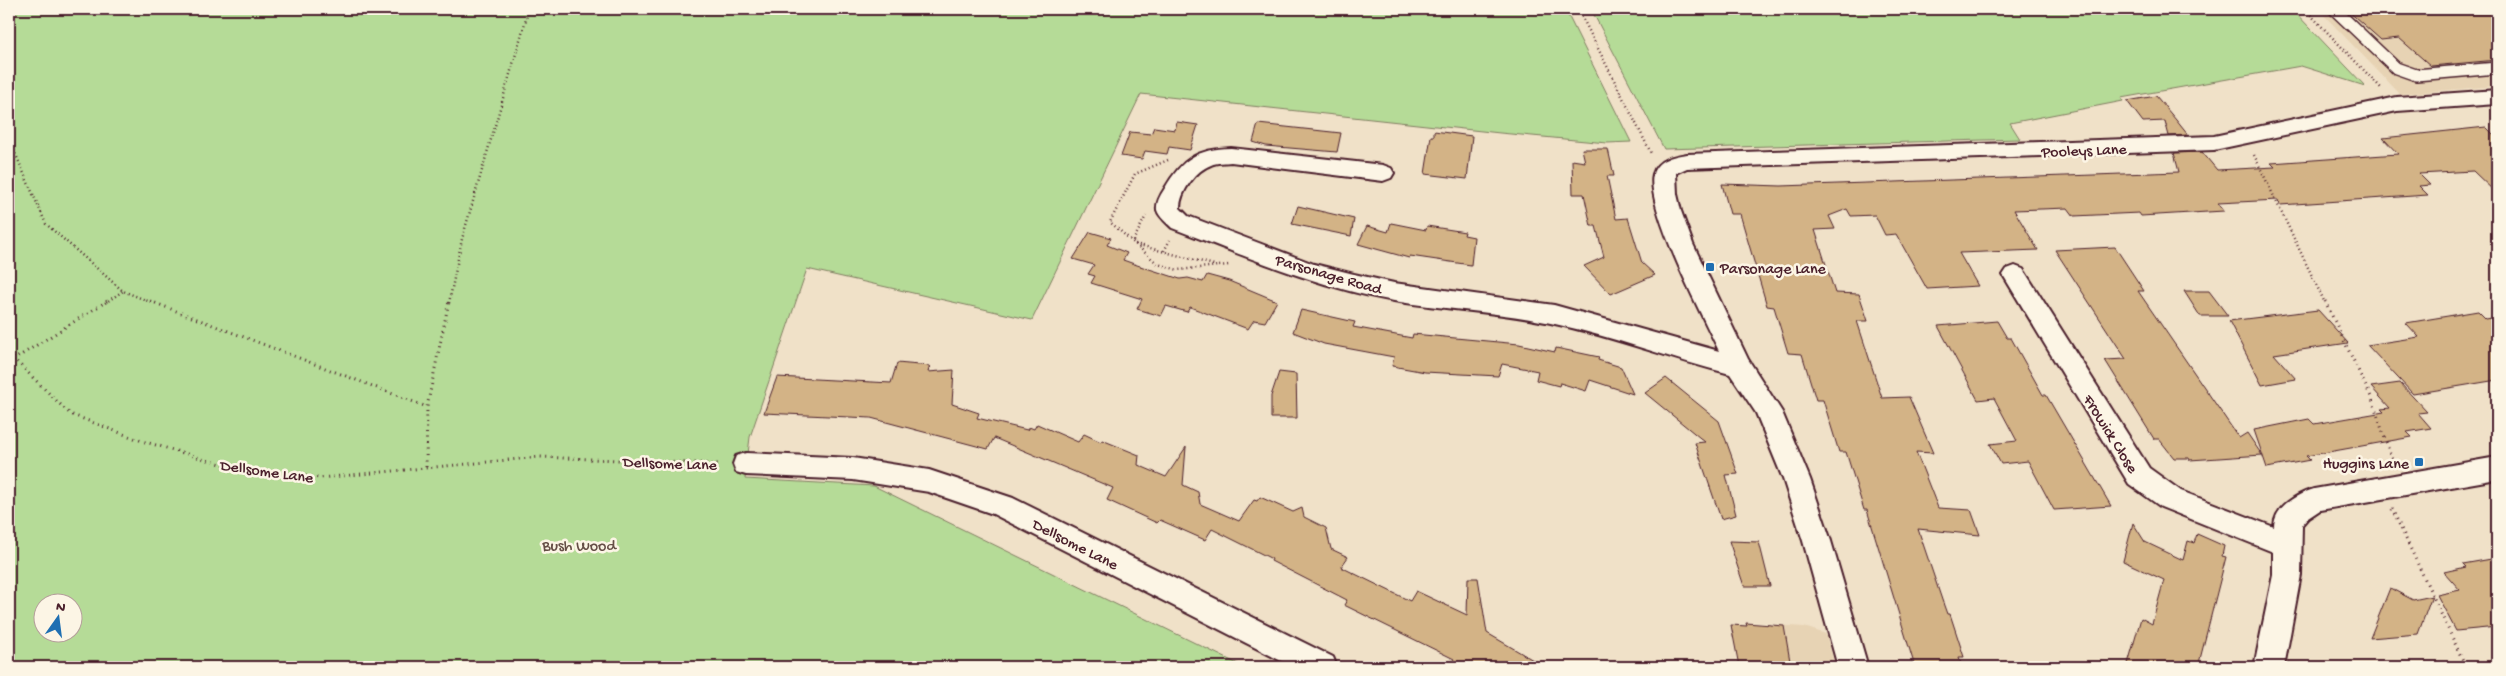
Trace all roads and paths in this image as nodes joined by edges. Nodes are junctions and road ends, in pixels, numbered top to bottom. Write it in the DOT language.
graph roads {
  1 [pos="529,9"];
  2 [pos="1578,9"];
  3 [pos="2305,9"];
  4 [pos="2334,9"];
  5 [pos="2497,68"];
  6 [pos="2497,97"];
  7 [pos="2397,104"];
  8 [pos="2245,137"];
  9 [pos="9,139"];
  10 [pos="1668,167"];
  11 [pos="1383,173"];
  12 [pos="1135,243"];
  13 [pos="1217,266"];
  14 [pos="2015,275"];
  15 [pos="123,291"];
  16 [pos="9,354"];
  17 [pos="13,360"];
  18 [pos="1739,366"];
  19 [pos="427,407"];
  20 [pos="746,464"];
  21 [pos="426,467"];
  22 [pos="2497,468"];
  23 [pos="2391,486"];
  24 [pos="2288,545"];
  25 [pos="1322,667"];
  26 [pos="1853,667"];
  27 [pos="2270,667"];
  28 [pos="2466,667"];
  1 -- 19 [label="path"];
  2 -- 10 [label="path"];
  3 -- 7 [label="path"];
  4 -- 5 [label="lane"];
  6 -- 7 [label="street, Pooleys Lane"];
  7 -- 8 [label="street, Pooleys Lane"];
  8 -- 10 [label="street, Pooleys Lane"];
  8 -- 23 [label="path"];
  9 -- 15 [label="path"];
  10 -- 18 [label="street"];
  11 -- 18 [label="street, Parsonage Road"];
  12 -- 13 [label="path"];
  14 -- 24 [label="street, Frowick Close"];
  15 -- 17 [label="path"];
  15 -- 19 [label="path"];
  16 -- 17 [label="path, Dellsome Lane"];
  17 -- 21 [label="path, Dellsome Lane"];
  18 -- 26 [label="street"];
  19 -- 21 [label="path"];
  20 -- 21 [label="path, Dellsome Lane"];
  20 -- 25 [label="street, Dellsome Lane"];
  22 -- 23 [label="street"];
  23 -- 24 [label="street"];
  23 -- 28 [label="path"];
  24 -- 27 [label="street"];
}
